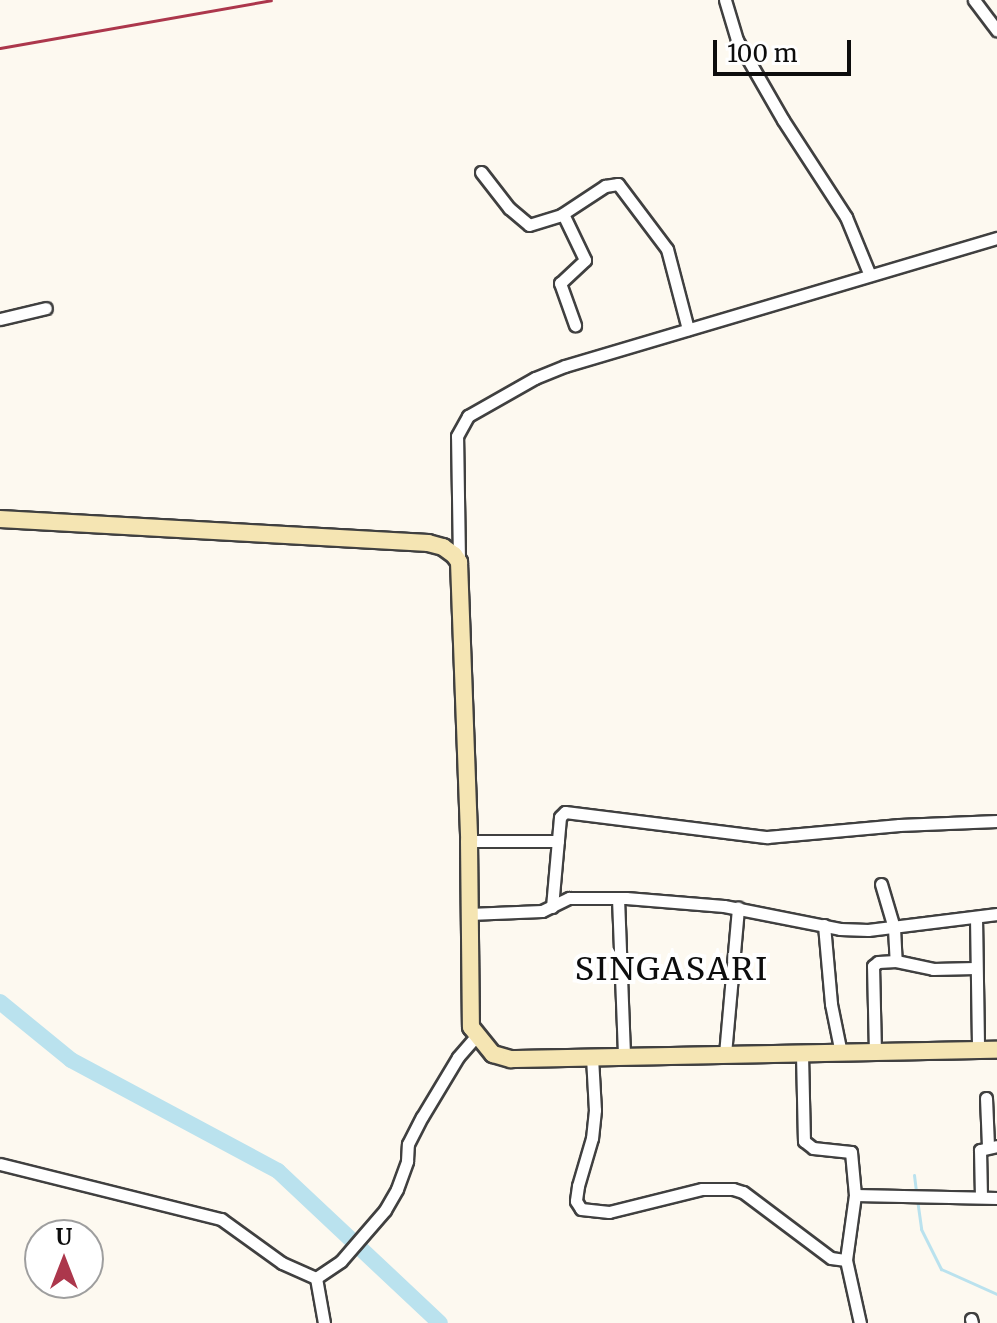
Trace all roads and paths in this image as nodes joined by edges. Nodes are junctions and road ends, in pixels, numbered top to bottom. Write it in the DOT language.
graph roads {
  1 [pos="725,0"];
  2 [pos="974,0"];
  3 [pos="997,30"];
  4 [pos="481,172"];
  5 [pos="563,214"];
  6 [pos="997,238"];
  7 [pos="869,273"];
  8 [pos="46,308"];
  9 [pos="0,319"];
  10 [pos="575,325"];
  11 [pos="688,329"];
  12 [pos="0,519"];
  13 [pos="459,562"];
  14 [pos="997,821"];
  15 [pos="469,841"];
  16 [pos="558,841"];
  17 [pos="881,884"];
  18 [pos="618,898"];
  19 [pos="552,907"];
  20 [pos="738,908"];
  21 [pos="469,914"];
  22 [pos="997,914"];
  23 [pos="976,917"];
  24 [pos="824,925"];
  25 [pos="894,928"];
  26 [pos="896,961"];
  27 [pos="975,968"];
  28 [pos="476,1036"];
  29 [pos="978,1050"];
  30 [pos="997,1050"];
  31 [pos="841,1053"];
  32 [pos="875,1053"];
  33 [pos="725,1054"];
  34 [pos="802,1054"];
  35 [pos="624,1056"];
  36 [pos="592,1057"];
  37 [pos="986,1098"];
  38 [pos="992,1146"];
  39 [pos="0,1164"];
  40 [pos="855,1195"];
  41 [pos="981,1197"];
  42 [pos="997,1198"];
  43 [pos="846,1260"];
  44 [pos="316,1278"];
  45 [pos="324,1323"];
  46 [pos="860,1323"];
  1 -- 7 [label="street"];
  2 -- 3 [label="street"];
  4 -- 5 [label="street"];
  5 -- 10 [label="street"];
  5 -- 11 [label="street"];
  6 -- 7 [label="street"];
  7 -- 11 [label="street"];
  8 -- 9 [label="street"];
  11 -- 13 [label="street"];
  12 -- 13 [label="street"];
  13 -- 15 [label="street"];
  14 -- 16 [label="street"];
  15 -- 16 [label="street"];
  15 -- 21 [label="street"];
  16 -- 19 [label="street"];
  17 -- 25 [label="street"];
  18 -- 19 [label="street"];
  18 -- 20 [label="street"];
  18 -- 35 [label="street"];
  19 -- 21 [label="street"];
  20 -- 24 [label="street"];
  20 -- 33 [label="street"];
  21 -- 28 [label="street"];
  22 -- 23 [label="street"];
  23 -- 25 [label="street"];
  23 -- 27 [label="street"];
  24 -- 25 [label="street"];
  24 -- 31 [label="street"];
  25 -- 26 [label="street"];
  26 -- 27 [label="street"];
  26 -- 32 [label="street"];
  27 -- 29 [label="street"];
  28 -- 36 [label="street"];
  28 -- 44 [label="street"];
  29 -- 30 [label="street"];
  29 -- 32 [label="street"];
  31 -- 32 [label="street"];
  31 -- 34 [label="street"];
  33 -- 34 [label="street"];
  33 -- 35 [label="street"];
  34 -- 40 [label="street"];
  35 -- 36 [label="street"];
  36 -- 43 [label="street"];
  37 -- 38 [label="street"];
  38 -- 41 [label="street"];
  39 -- 44 [label="street"];
  40 -- 41 [label="street"];
  40 -- 43 [label="street"];
  41 -- 42 [label="street"];
  43 -- 46 [label="street"];
  44 -- 45 [label="street"];
}
